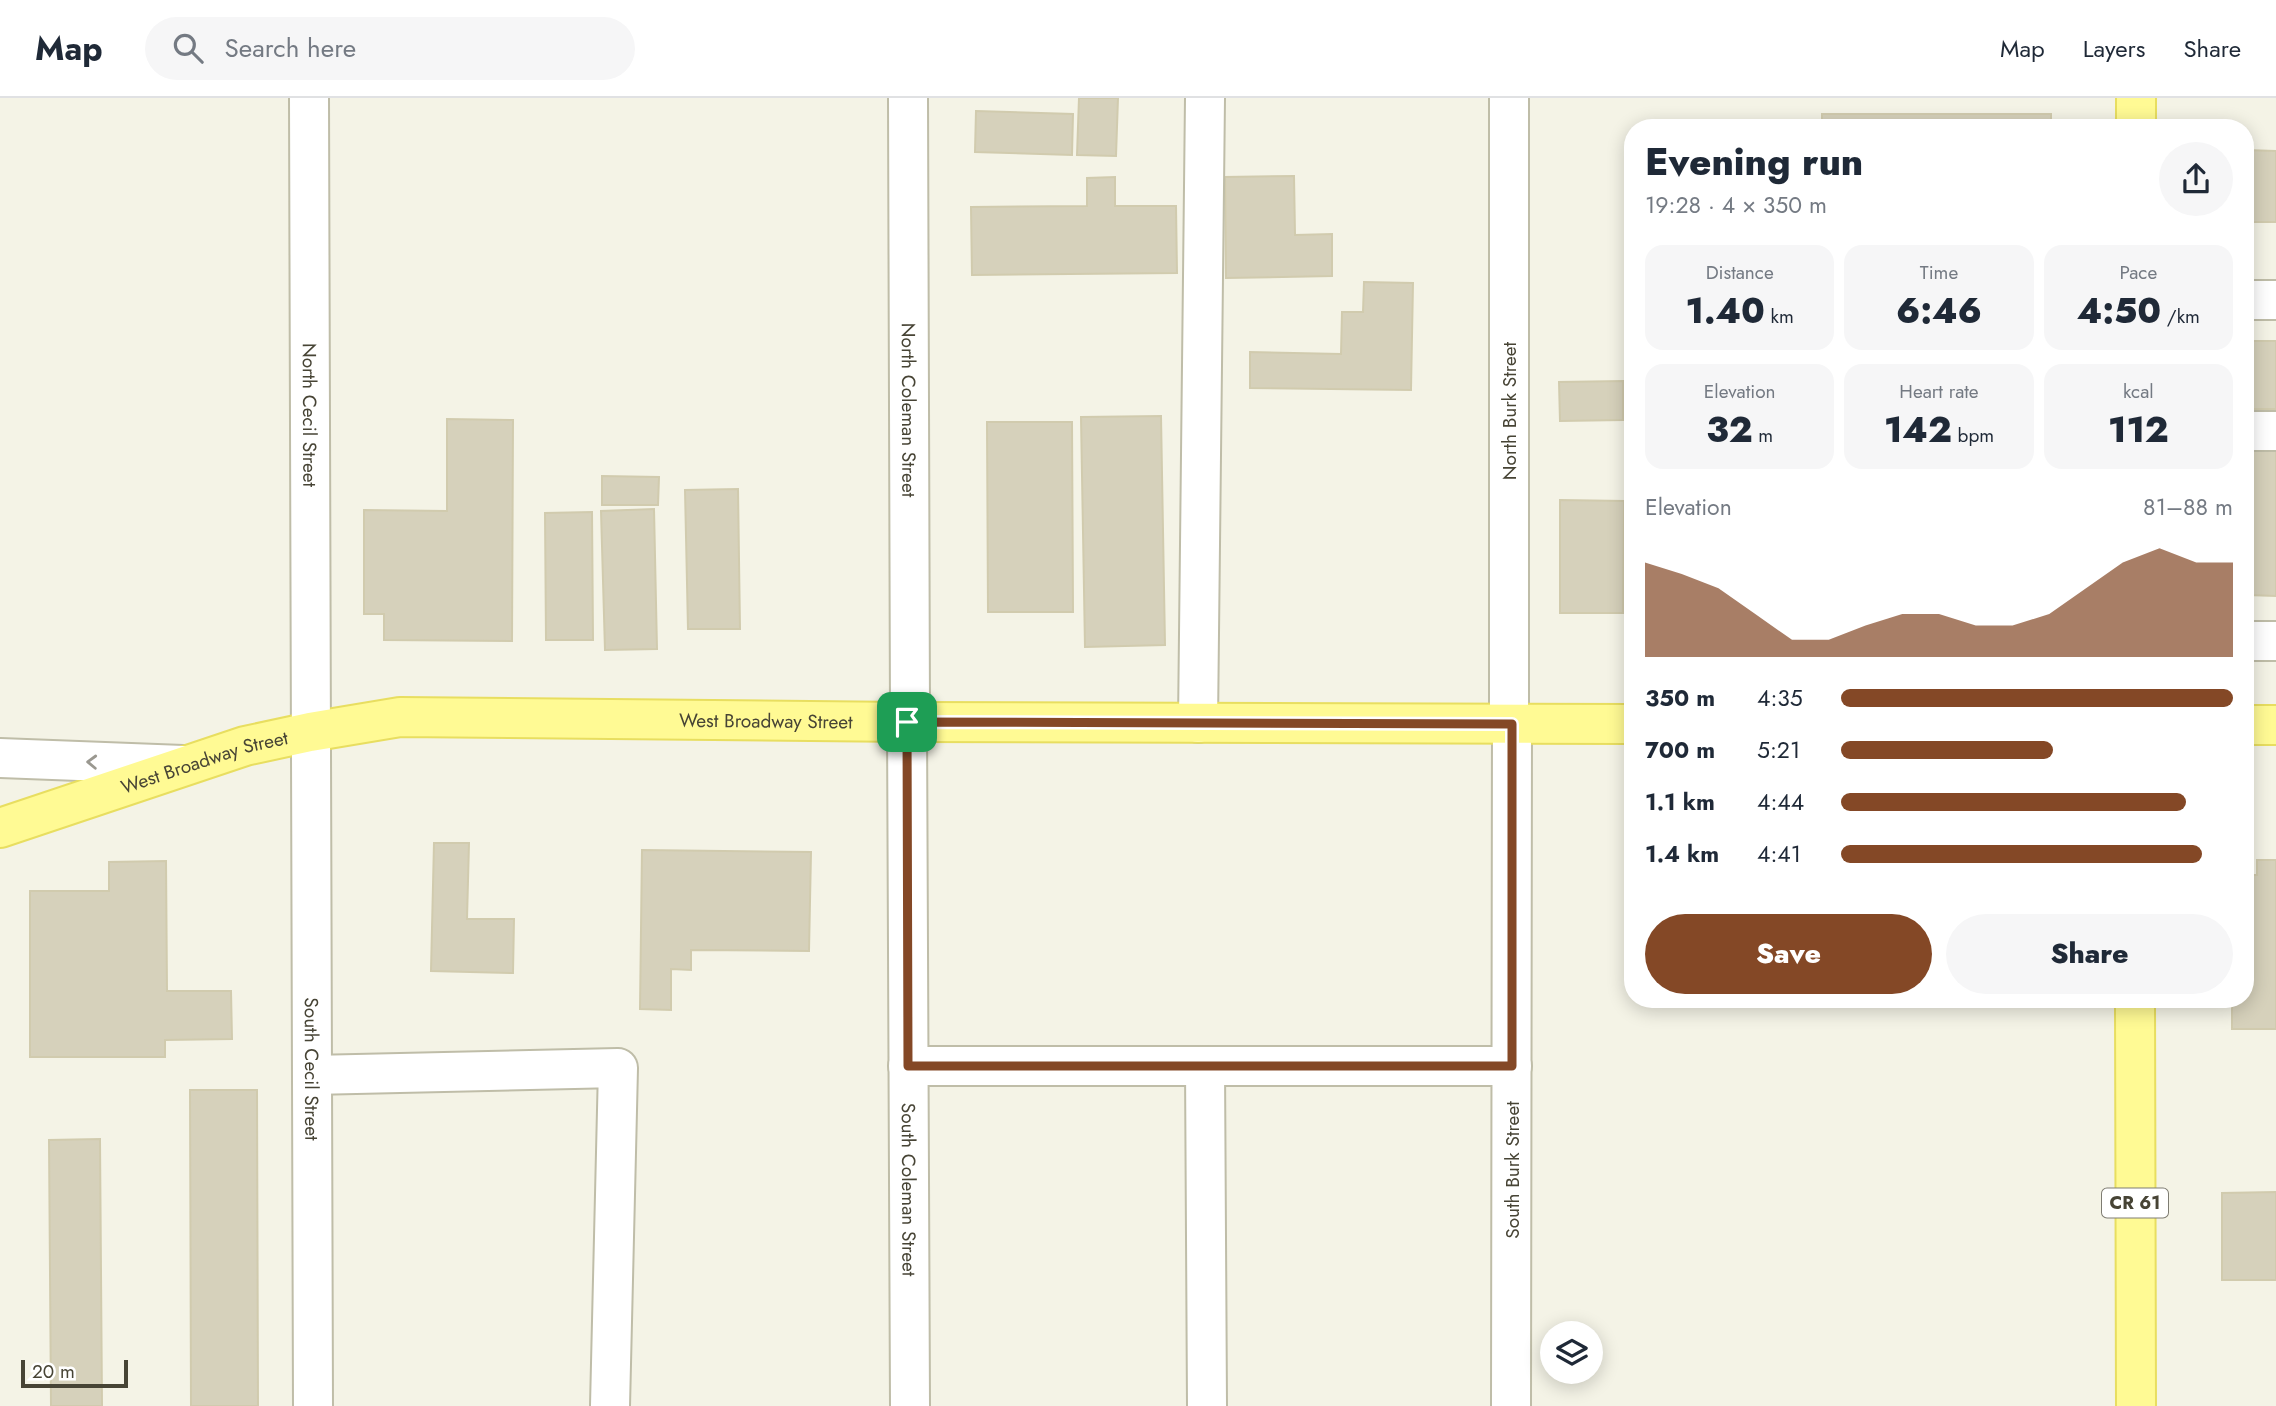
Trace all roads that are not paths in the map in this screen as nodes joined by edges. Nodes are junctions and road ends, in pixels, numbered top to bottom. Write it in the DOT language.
graph roads {
  1 [pos="309,98"];
  2 [pos="908,98"];
  3 [pos="1205,98"];
  4 [pos="1509,98"];
  5 [pos="2136,98"];
  6 [pos="2136,119"];
  7 [pos="2254,300"];
  8 [pos="2276,300"];
  9 [pos="2254,431"];
  10 [pos="2276,431"];
  11 [pos="2254,641"];
  12 [pos="2276,641"];
  13 [pos="907,722"];
  14 [pos="1198,723"];
  15 [pos="1512,724"];
  16 [pos="1624,724"];
  17 [pos="2254,725"];
  18 [pos="2276,725"];
  19 [pos="310,732"];
  20 [pos="0,758"];
  21 [pos="185,765"];
  22 [pos="0,828"];
  23 [pos="2135,1008"];
  24 [pos="908,1066"];
  25 [pos="1205,1066"];
  26 [pos="1512,1066"];
  27 [pos="312,1075"];
  28 [pos="313,1406"];
  29 [pos="610,1406"];
  30 [pos="910,1406"];
  31 [pos="1207,1406"];
  32 [pos="1511,1406"];
  33 [pos="2136,1406"];
  1 -- 19 [label="street, North Cecil Street"];
  2 -- 13 [label="street, North Coleman Street"];
  3 -- 14 [label="street"];
  4 -- 15 [label="street, North Burk Street"];
  5 -- 6 [label="main road"];
  7 -- 8 [label="street"];
  9 -- 10 [label="street"];
  11 -- 12 [label="street"];
  13 -- 14 [label="main road, West Broadway Street"];
  13 -- 19 [label="main road, West Broadway Street"];
  13 -- 24 [label="street, South Coleman Street"];
  14 -- 15 [label="main road, West Broadway Street"];
  15 -- 16 [label="main road, West Broadway Street"];
  15 -- 26 [label="street, South Burk Street"];
  17 -- 18 [label="main road"];
  19 -- 21 [label="main road, West Broadway Street"];
  19 -- 27 [label="street, South Cecil Street"];
  21 -- 20 [label="street, one-way"];
  21 -- 22 [label="main road, West Broadway Street"];
  23 -- 33 [label="main road, CR 61"];
  24 -- 25 [label="street"];
  24 -- 30 [label="street, South Coleman Street"];
  25 -- 26 [label="street"];
  25 -- 31 [label="street"];
  26 -- 32 [label="street, South Burk Street"];
  27 -- 28 [label="street, South Cecil Street"];
  27 -- 29 [label="street"];
}
